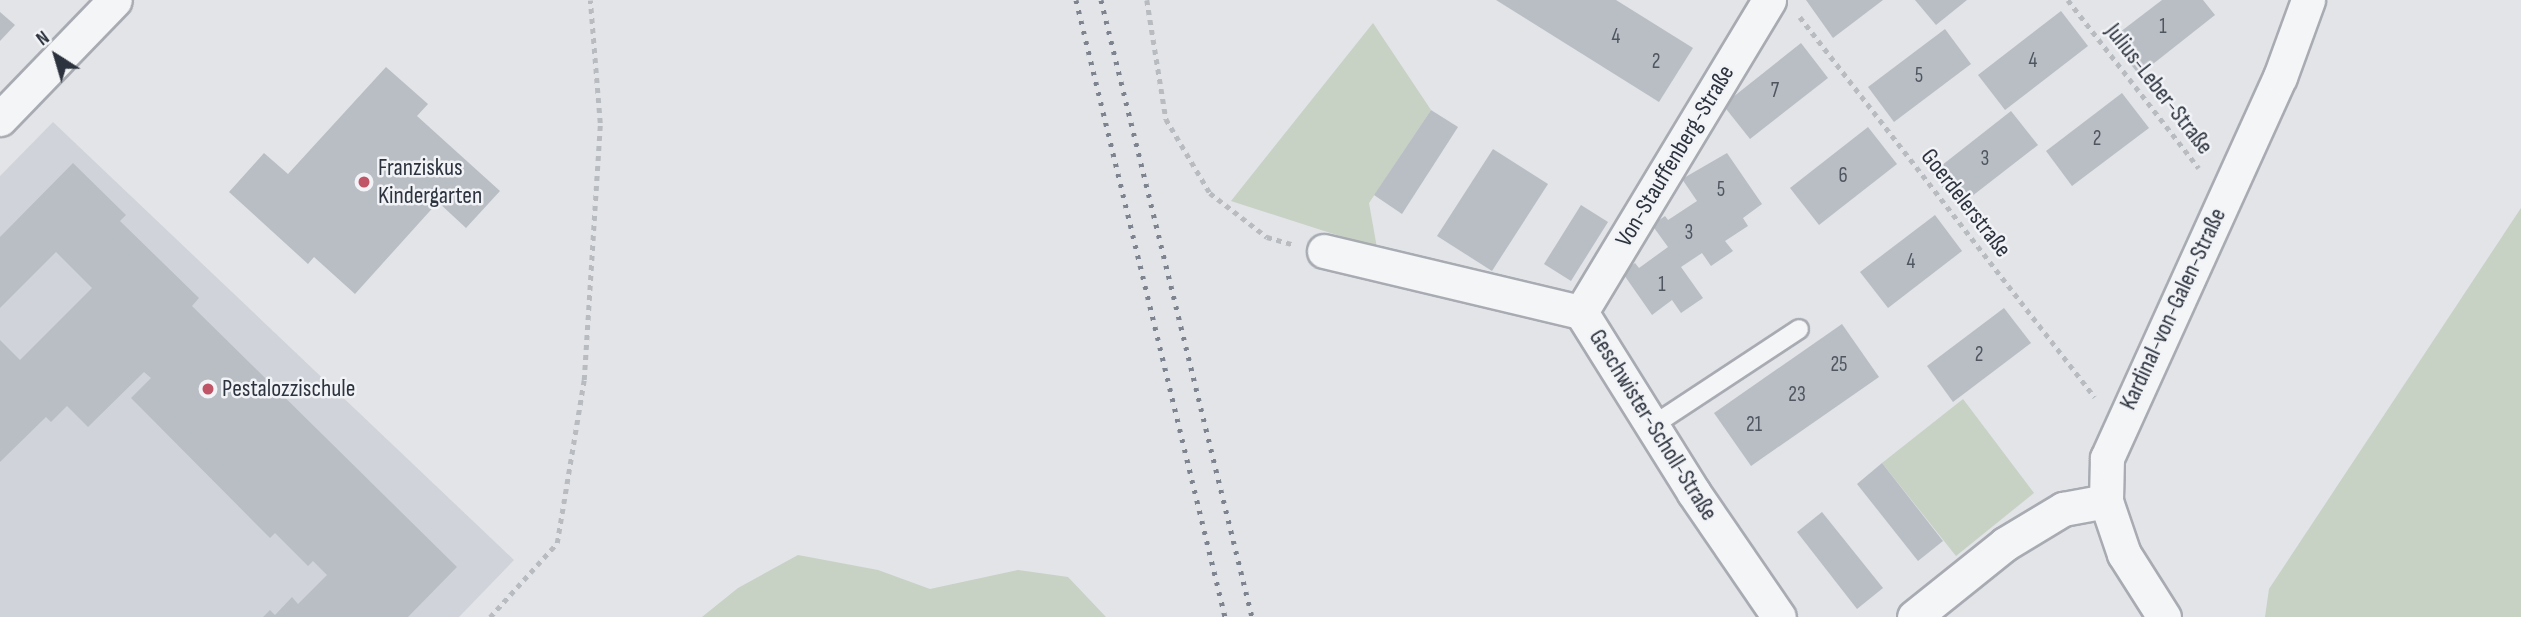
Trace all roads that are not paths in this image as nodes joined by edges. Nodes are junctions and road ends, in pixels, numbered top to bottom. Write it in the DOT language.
graph roads {
  1 [pos="115,0"];
  2 [pos="2308,0"];
  3 [pos="1782,6"];
  4 [pos="0,119"];
  5 [pos="1324,251"];
  6 [pos="1581,312"];
  7 [pos="1799,329"];
  8 [pos="1653,426"];
  9 [pos="2106,500"];
  10 [pos="1779,617"];
  11 [pos="1914,617"];
  12 [pos="2164,617"];
  1 -- 4 [label="street"];
  2 -- 9 [label="street, Kardinal-von-Galen-Straße"];
  3 -- 6 [label="street, Von-Stauffenberg-Straße"];
  5 -- 6 [label="street, Geschwister-Scholl-Straße"];
  6 -- 8 [label="street, Geschwister-Scholl-Straße"];
  7 -- 8 [label="lane"];
  8 -- 10 [label="street, Geschwister-Scholl-Straße"];
  9 -- 11 [label="street"];
  9 -- 12 [label="street, Kardinal-von-Galen-Straße"];
}
